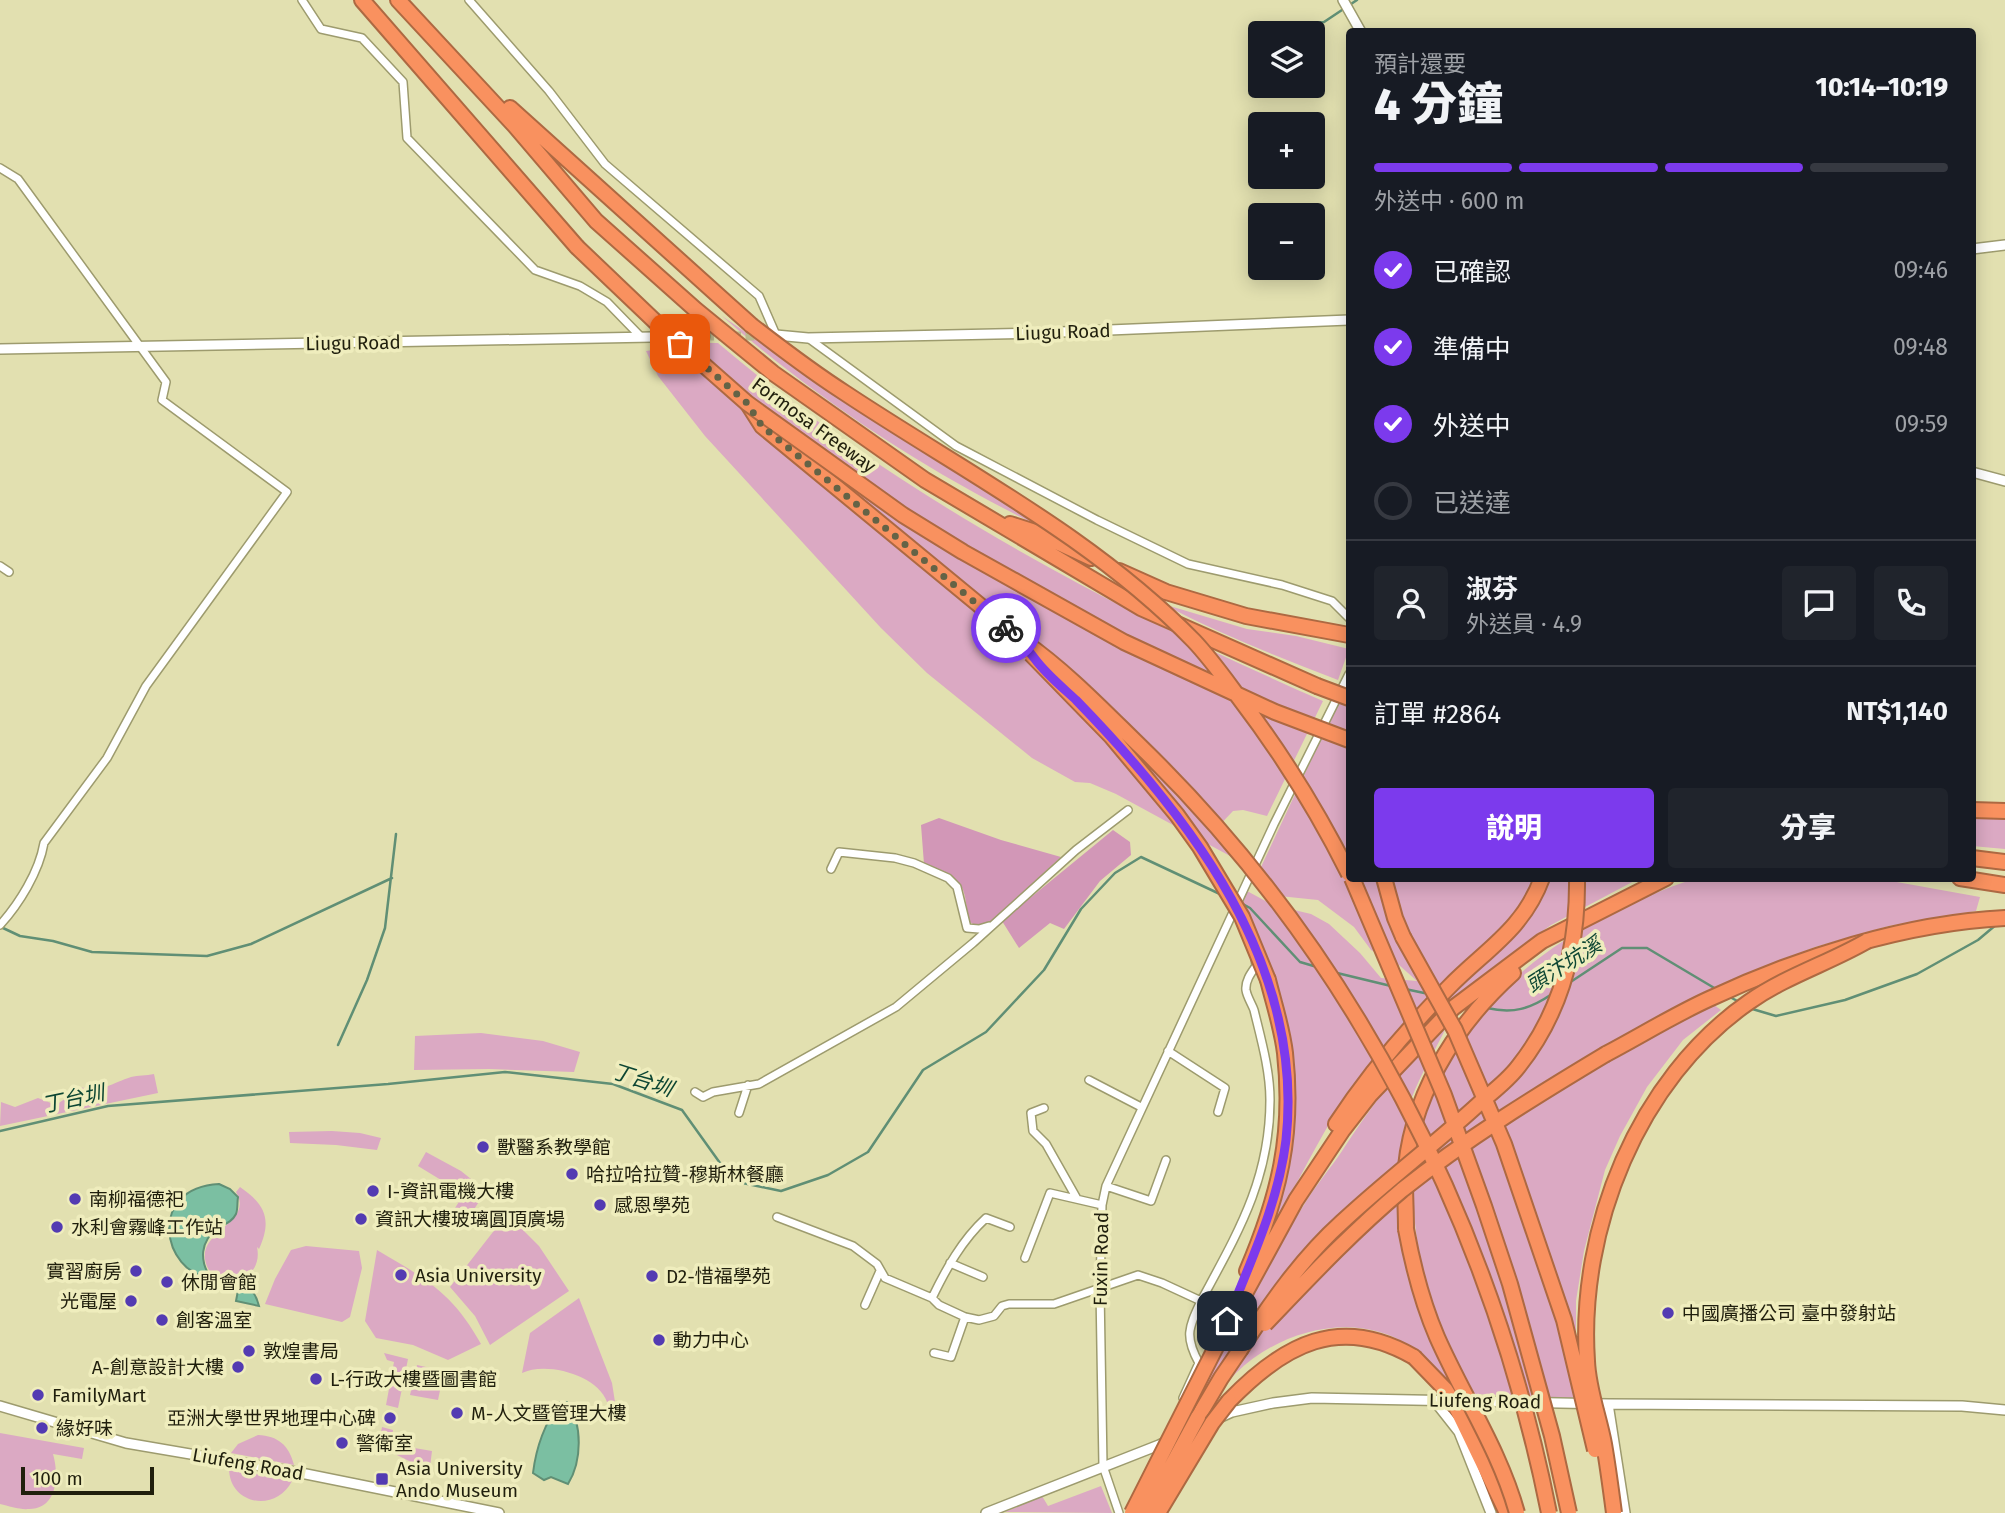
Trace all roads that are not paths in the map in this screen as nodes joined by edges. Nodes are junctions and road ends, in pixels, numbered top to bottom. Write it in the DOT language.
graph roads {
  1 [pos="302,0"];
  2 [pos="362,0"];
  3 [pos="398,0"];
  4 [pos="469,0"];
  5 [pos="1343,0"];
  6 [pos="1359,28"];
  7 [pos="482,90"];
  8 [pos="0,168"];
  9 [pos="2005,245"];
  10 [pos="1976,249"];
  11 [pos="1346,320"];
  12 [pos="776,335"];
  13 [pos="705,336"];
  14 [pos="641,337"];
  15 [pos="808,338"];
  16 [pos="139,347"];
  17 [pos="0,349"];
  18 [pos="747,403"];
  19 [pos="1976,473"];
  20 [pos="2005,481"];
  21 [pos="986,516"];
  22 [pos="0,566"];
  23 [pos="9,572"];
  24 [pos="1346,615"];
  25 [pos="1346,634"];
  26 [pos="1023,641"];
  27 [pos="1346,680"];
  28 [pos="1346,697"];
  29 [pos="1346,739"];
  30 [pos="1128,810"];
  31 [pos="1976,810"];
  32 [pos="2005,811"];
  33 [pos="1976,858"];
  34 [pos="2005,862"];
  35 [pos="1346,868"];
  36 [pos="831,869"];
  37 [pos="1976,881"];
  38 [pos="1354,882"];
  39 [pos="1385,882"];
  40 [pos="1540,882"];
  41 [pos="1577,882"];
  42 [pos="1658,882"];
  43 [pos="2003,885"];
  44 [pos="1236,906"];
  45 [pos="1593,915"];
  46 [pos="2005,918"];
  47 [pos="0,925"];
  48 [pos="992,926"];
  49 [pos="1867,942"];
  50 [pos="1168,1051"];
  51 [pos="1089,1080"];
  52 [pos="748,1085"];
  53 [pos="695,1092"];
  54 [pos="1141,1107"];
  55 [pos="1044,1108"];
  56 [pos="1218,1112"];
  57 [pos="739,1113"];
  58 [pos="1166,1160"];
  59 [pos="1106,1186"];
  60 [pos="1076,1197"];
  61 [pos="1296,1199"];
  62 [pos="1102,1205"];
  63 [pos="777,1217"];
  64 [pos="1010,1227"];
  65 [pos="1025,1258"];
  66 [pos="950,1263"];
  67 [pos="880,1271"];
  68 [pos="984,1277"];
  69 [pos="1100,1290"];
  70 [pos="932,1298"];
  71 [pos="1201,1301"];
  72 [pos="865,1305"];
  73 [pos="965,1317"];
  74 [pos="1219,1341"];
  75 [pos="1240,1350"];
  76 [pos="934,1353"];
  77 [pos="1433,1399"];
  78 [pos="1608,1404"];
  79 [pos="0,1406"];
  80 [pos="2005,1410"];
  81 [pos="1162,1443"];
  82 [pos="1102,1466"];
  83 [pos="499,1513"];
  84 [pos="986,1513"];
  85 [pos="1119,1513"];
  86 [pos="1132,1513"];
  87 [pos="1146,1513"];
  88 [pos="1158,1513"];
  89 [pos="1491,1513"];
  90 [pos="1507,1513"];
  91 [pos="1517,1513"];
  92 [pos="1549,1513"];
  93 [pos="1569,1513"];
  94 [pos="1608,1513"];
  95 [pos="1614,1513"];
  96 [pos="1625,1513"];
  1 -- 14 [label="street"];
  2 -- 18 [label="highway, Formosa Freeway, bridge"];
  3 -- 7 [label="highway, Formosa Freeway"];
  4 -- 12 [label="street"];
  5 -- 6 [label="street"];
  7 -- 21 [label="highway, Formosa Freeway"];
  7 -- 35 [label="highway, bridge"];
  8 -- 16 [label="street"];
  9 -- 10 [label="street"];
  11 -- 15 [label="street, Liugu Road"];
  12 -- 15 [label="street, Liugu Road"];
  13 -- 14 [label="street, Liugu Road"];
  14 -- 16 [label="street, Liugu Road"];
  15 -- 24 [label="street"];
  16 -- 17 [label="street, Liugu Road"];
  16 -- 47 [label="street"];
  18 -- 26 [label="highway, bridge"];
  18 -- 29 [label="highway, Formosa Freeway, bridge"];
  19 -- 20 [label="street"];
  21 -- 25 [label="highway"];
  21 -- 28 [label="highway, Formosa Freeway, bridge"];
  22 -- 23 [label="street"];
  26 -- 74 [label="highway, bridge"];
  26 -- 92 [label="highway, bridge"];
  27 -- 44 [label="street, Fuxin Road"];
  30 -- 48 [label="street"];
  31 -- 32 [label="highway"];
  33 -- 34 [label="highway"];
  36 -- 48 [label="street"];
  37 -- 43 [label="highway"];
  38 -- 93 [label="highway, bridge"];
  39 -- 94 [label="highway, bridge"];
  40 -- 61 [label="highway"];
  41 -- 75 [label="highway, bridge"];
  42 -- 45 [label="highway"];
  44 -- 50 [label="street, Fuxin Road"];
  44 -- 71 [label="street"];
  45 -- 61 [label="highway"];
  45 -- 91 [label="highway, bridge"];
  46 -- 49 [label="highway"];
  48 -- 52 [label="street"];
  49 -- 75 [label="highway, bridge"];
  49 -- 95 [label="highway, bridge"];
  50 -- 54 [label="street, Fuxin Road"];
  50 -- 56 [label="street"];
  51 -- 54 [label="street"];
  52 -- 53 [label="street"];
  52 -- 57 [label="street"];
  54 -- 59 [label="street, Fuxin Road"];
  55 -- 60 [label="street"];
  58 -- 59 [label="street"];
  59 -- 62 [label="street, Fuxin Road"];
  60 -- 62 [label="street"];
  60 -- 65 [label="street"];
  61 -- 74 [label="highway"];
  62 -- 69 [label="street, Fuxin Road"];
  63 -- 67 [label="street"];
  64 -- 66 [label="street"];
  66 -- 68 [label="street"];
  66 -- 70 [label="street"];
  67 -- 70 [label="street"];
  67 -- 72 [label="street"];
  69 -- 71 [label="street"];
  69 -- 73 [label="street"];
  69 -- 82 [label="street, Fuxin Road"];
  70 -- 73 [label="street"];
  71 -- 81 [label="street"];
  73 -- 76 [label="street"];
  74 -- 86 [label="highway, bridge"];
  75 -- 87 [label="highway, bridge"];
  77 -- 78 [label="street, Liufeng Road"];
  77 -- 81 [label="street, Liufeng Road"];
  77 -- 89 [label="street"];
  78 -- 80 [label="street, Liufeng Road"];
  78 -- 96 [label="street"];
  79 -- 83 [label="street, Liufeng Road"];
  81 -- 82 [label="street, Liufeng Road"];
  82 -- 84 [label="street, Liufeng Road"];
  82 -- 85 [label="street, Fuxin Road"];
  88 -- 90 [label="highway, bridge"];
}
